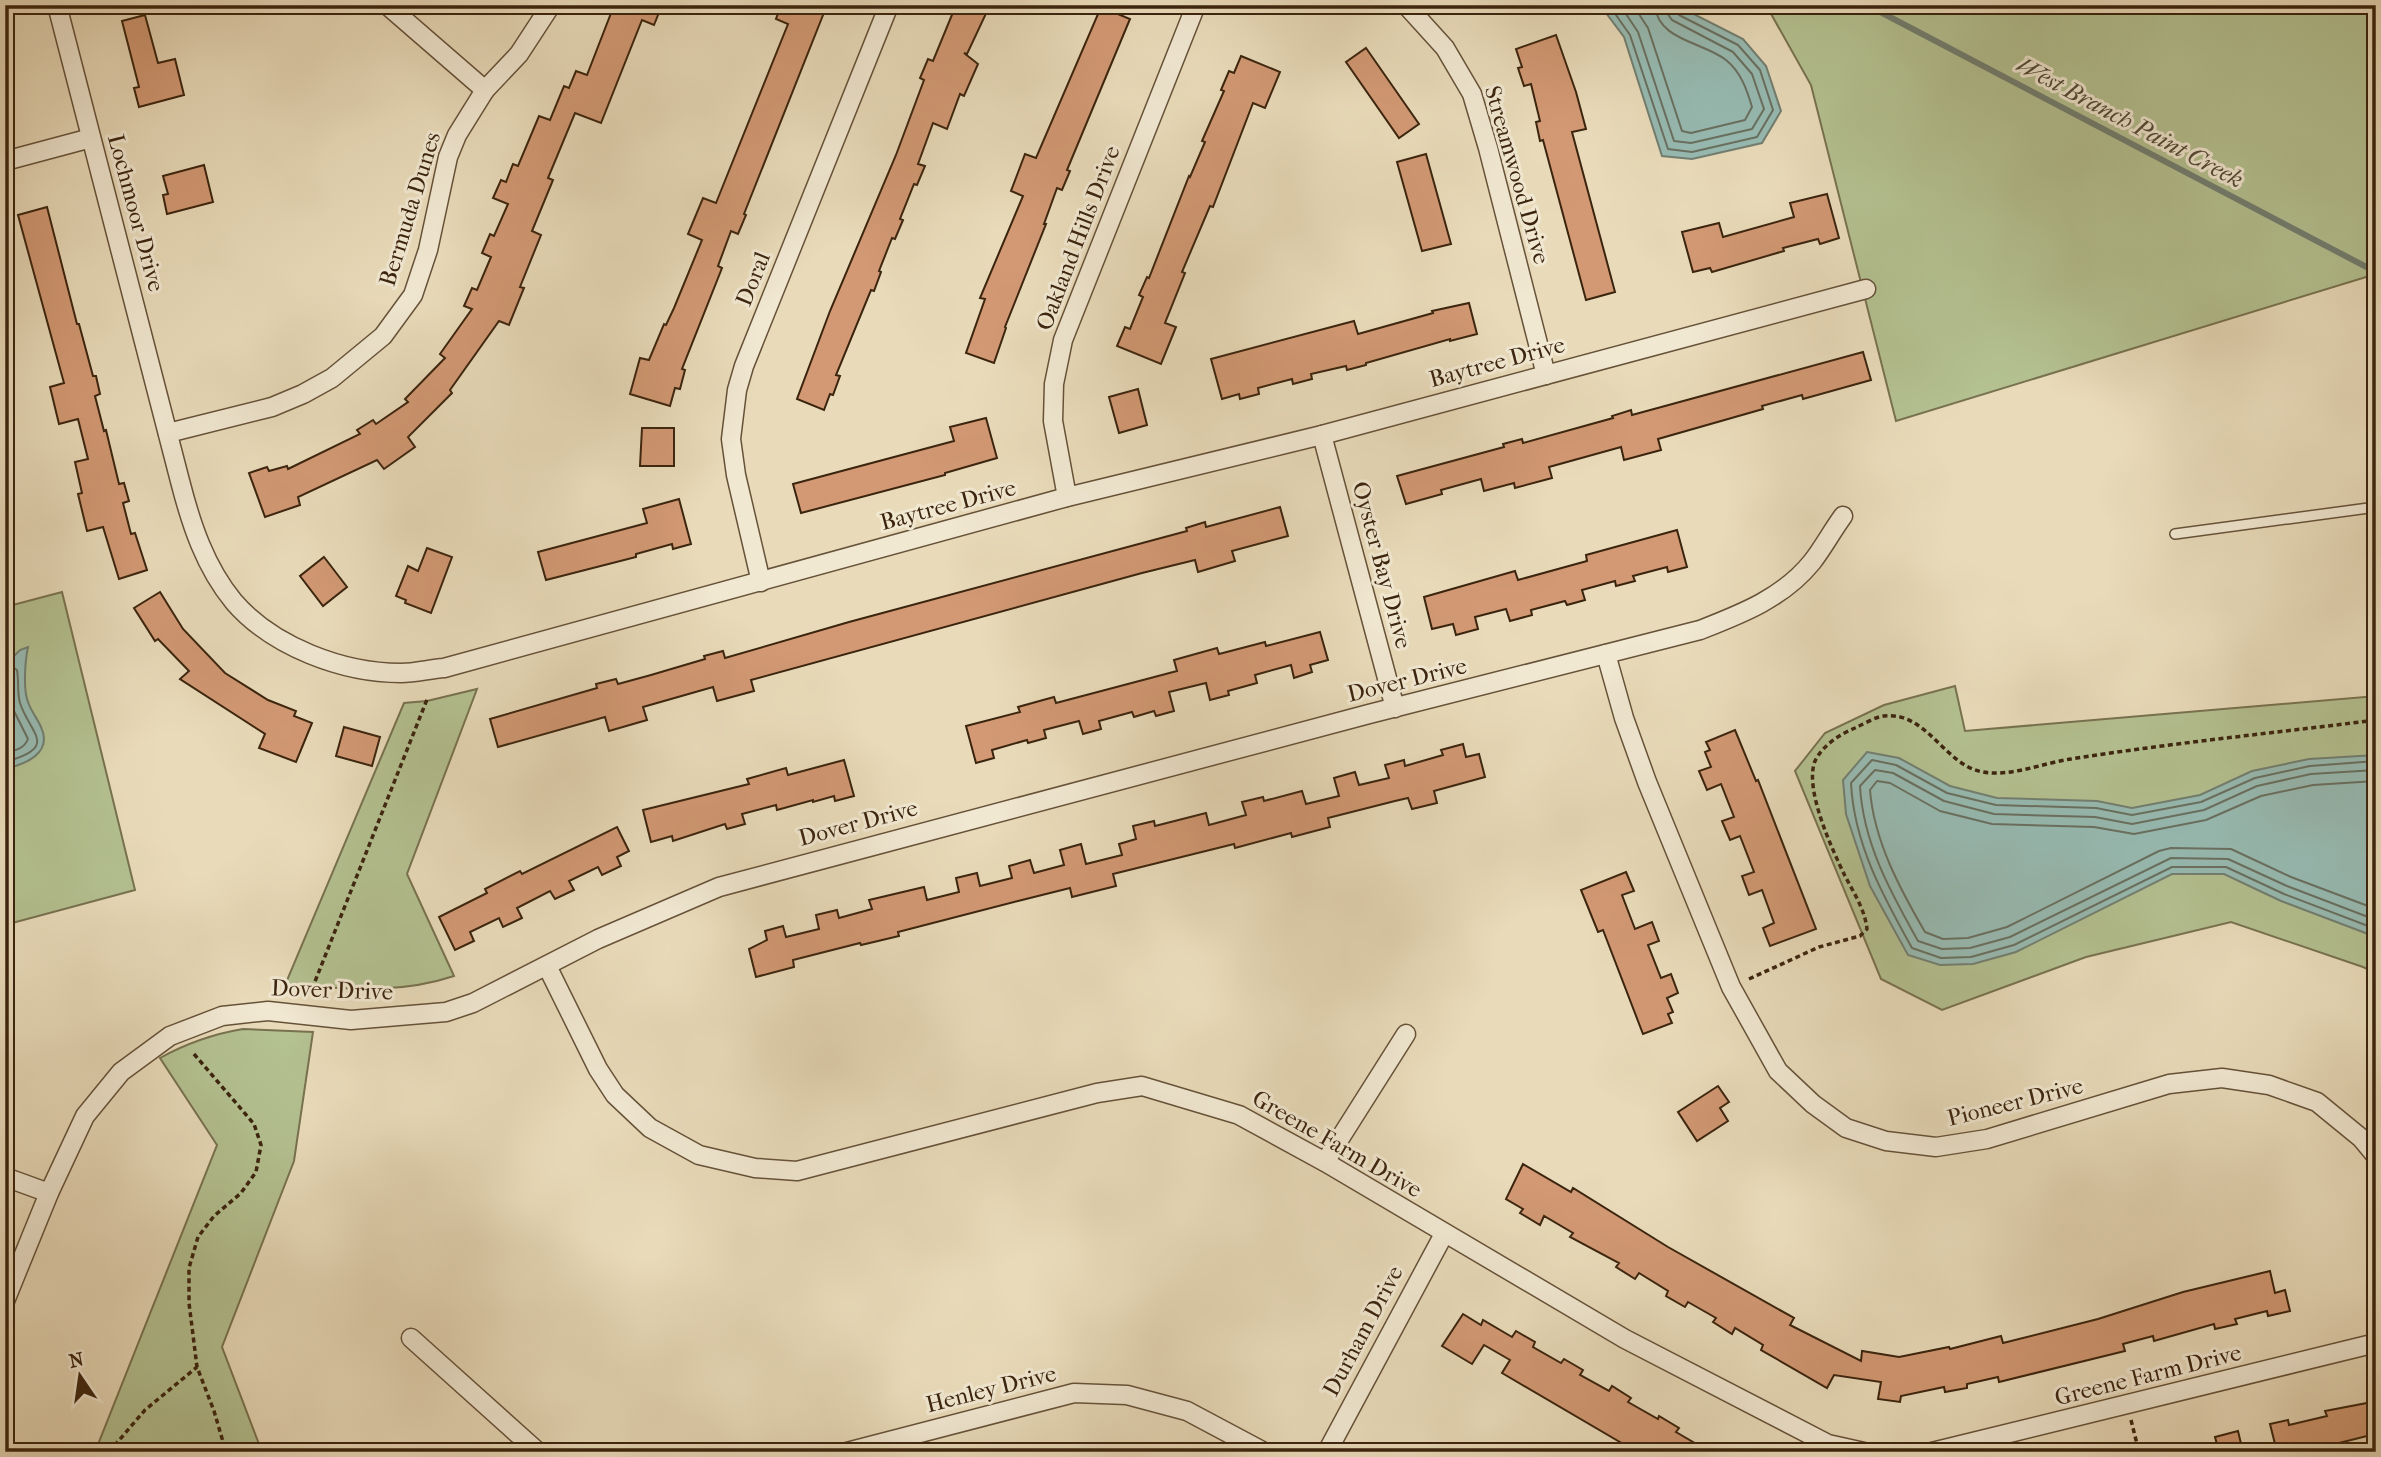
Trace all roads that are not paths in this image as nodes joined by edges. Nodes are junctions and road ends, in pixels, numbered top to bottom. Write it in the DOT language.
graph roads {
  1 [pos="57,5"];
  2 [pos="387,5"];
  3 [pos="551,5"];
  4 [pos="890,5"];
  5 [pos="1196,5"];
  6 [pos="1406,5"];
  7 [pos="485,90"];
  8 [pos="91,138"];
  9 [pos="5,161"];
  10 [pos="1866,289"];
  11 [pos="1546,375"];
  12 [pos="168,433"];
  13 [pos="1322,435"];
  14 [pos="1067,497"];
  15 [pos="2376,507"];
  16 [pos="1843,516"];
  17 [pos="2175,534"];
  18 [pos="761,582"];
  19 [pos="1606,654"];
  20 [pos="1395,708"];
  21 [pos="547,966"];
  22 [pos="1406,1034"];
  23 [pos="2376,1156"];
  24 [pos="1325,1162"];
  25 [pos="5,1177"];
  26 [pos="49,1193"];
  27 [pos="1444,1234"];
  28 [pos="5,1301"];
  29 [pos="411,1338"];
  30 [pos="2376,1343"];
  31 [pos="538,1452"];
  32 [pos="847,1452"];
  33 [pos="1264,1452"];
  34 [pos="1327,1452"];
  35 [pos="1864,1452"];
  36 [pos="1932,1452"];
  1 -- 8 [label="street, Lochmoor Drive"];
  2 -- 7 [label="street"];
  3 -- 7 [label="street, Bermuda Dunes"];
  4 -- 18 [label="street, Doral"];
  5 -- 14 [label="street, Oakland Hills Drive"];
  6 -- 11 [label="street, Streamwood Drive"];
  7 -- 12 [label="street, Bermuda Dunes"];
  8 -- 9 [label="street"];
  8 -- 12 [label="street, Lochmoor Drive"];
  10 -- 11 [label="street, Baytree Drive"];
  11 -- 13 [label="street, Baytree Drive"];
  12 -- 18 [label="street, Baytree Drive"];
  13 -- 14 [label="street, Baytree Drive"];
  13 -- 20 [label="street, Oyster Bay Drive"];
  14 -- 18 [label="street, Baytree Drive"];
  15 -- 17 [label="lane"];
  16 -- 19 [label="street, Dover Drive"];
  19 -- 20 [label="street, Dover Drive"];
  19 -- 23 [label="street, Pioneer Drive"];
  20 -- 21 [label="street, Dover Drive"];
  21 -- 24 [label="street, Greene Farm Drive"];
  21 -- 26 [label="street, Dover Drive"];
  22 -- 24 [label="street"];
  24 -- 27 [label="street, Greene Farm Drive"];
  25 -- 26 [label="street"];
  26 -- 28 [label="street, Dover Drive"];
  27 -- 34 [label="street, Durham Drive"];
  27 -- 35 [label="street, Greene Farm Drive"];
  29 -- 31 [label="street"];
  30 -- 36 [label="street, Greene Farm Drive"];
  32 -- 33 [label="street, Henley Drive"];
}
